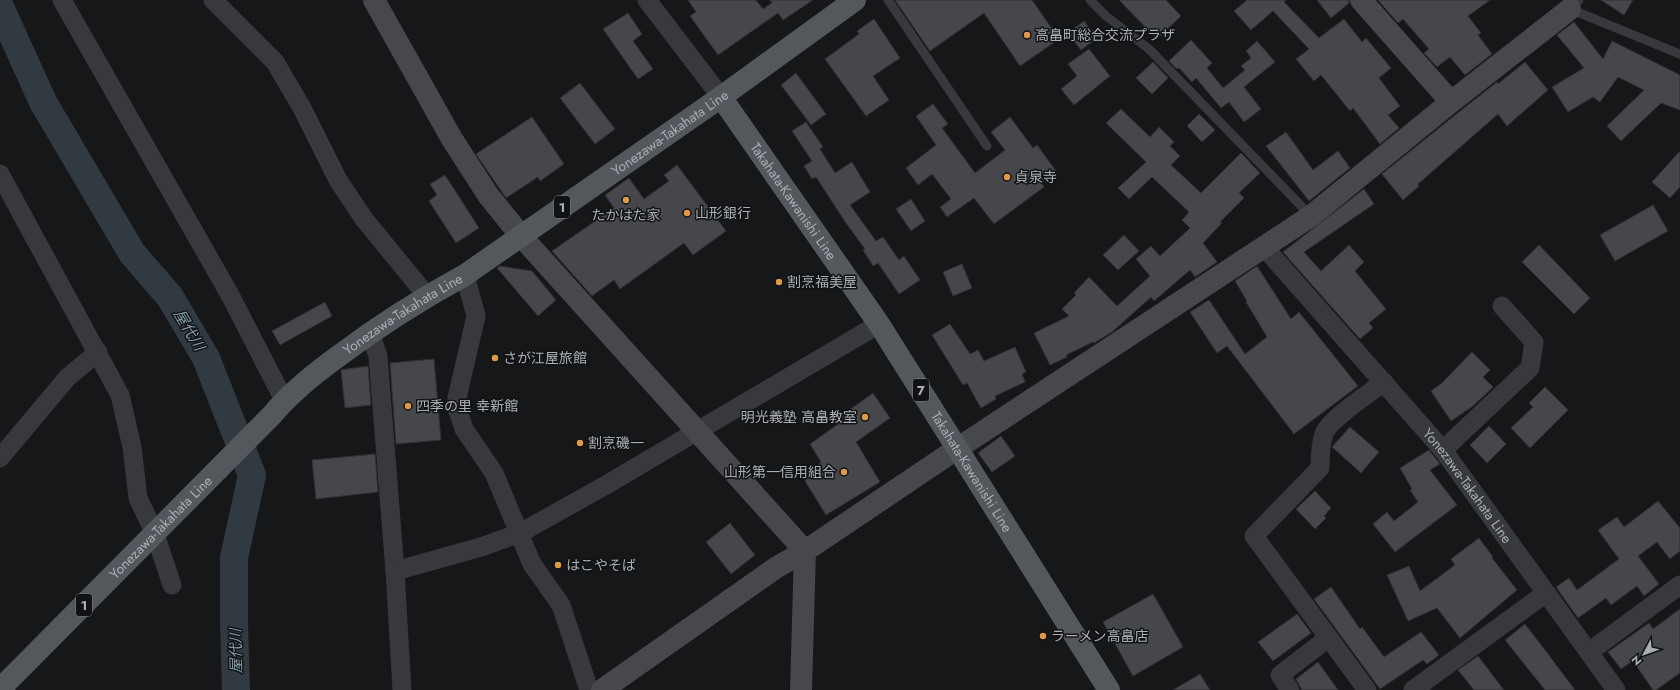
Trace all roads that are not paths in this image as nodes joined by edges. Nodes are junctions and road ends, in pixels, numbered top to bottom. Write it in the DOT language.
graph roads {
  1 [pos="62,0"];
  2 [pos="213,0"];
  3 [pos="374,0"];
  4 [pos="647,0"];
  5 [pos="855,0"];
  6 [pos="888,0"];
  7 [pos="1090,0"];
  8 [pos="1361,0"];
  9 [pos="1574,4"];
  10 [pos="1680,54"];
  11 [pos="721,97"];
  12 [pos="1451,102"];
  13 [pos="987,146"];
  14 [pos="0,174"];
  15 [pos="1311,216"];
  16 [pos="521,236"];
  17 [pos="1264,246"];
  18 [pos="465,275"];
  19 [pos="427,296"];
  20 [pos="1502,306"];
  21 [pos="879,324"];
  22 [pos="370,333"];
  23 [pos="98,352"];
  24 [pos="1384,382"];
  25 [pos="278,408"];
  26 [pos="697,430"];
  27 [pos="958,448"];
  28 [pos="1443,450"];
  29 [pos="0,458"];
  30 [pos="161,527"];
  31 [pos="520,533"];
  32 [pos="805,551"];
  33 [pos="396,571"];
  34 [pos="172,585"];
  35 [pos="1680,585"];
  36 [pos="1546,593"];
  37 [pos="1328,638"];
  38 [pos="1589,652"];
  39 [pos="0,689"];
  40 [pos="402,690"];
  41 [pos="589,690"];
  42 [pos="602,690"];
  43 [pos="802,690"];
  44 [pos="1109,690"];
  45 [pos="1290,690"];
  46 [pos="1367,690"];
  47 [pos="1413,690"];
  48 [pos="1616,690"];
  1 -- 25 [label="street"];
  2 -- 19 [label="street"];
  3 -- 16 [label="street"];
  4 -- 11 [label="street"];
  5 -- 11 [label="main road, Yonezawa-Takahata Line / 1"];
  6 -- 13 [label="lane"];
  7 -- 15 [label="lane"];
  8 -- 12 [label="street"];
  9 -- 10 [label="lane"];
  9 -- 12 [label="street"];
  11 -- 16 [label="main road, Yonezawa-Takahata Line / 1"];
  11 -- 21 [label="main road, Takahata-Kawanishi Line / 7"];
  12 -- 15 [label="street"];
  14 -- 23 [label="street"];
  15 -- 17 [label="street"];
  16 -- 18 [label="main road, Yonezawa-Takahata Line / 1"];
  16 -- 26 [label="street"];
  17 -- 24 [label="street, Yonezawa-Takahata Line"];
  17 -- 27 [label="street"];
  18 -- 19 [label="main road, Yonezawa-Takahata Line / 1"];
  18 -- 31 [label="street"];
  19 -- 22 [label="main road, Yonezawa-Takahata Line / 1"];
  20 -- 28 [label="street"];
  21 -- 26 [label="street"];
  21 -- 27 [label="main road, Takahata-Kawanishi Line / 7"];
  22 -- 25 [label="main road, Yonezawa-Takahata Line / 1"];
  22 -- 33 [label="street"];
  23 -- 29 [label="street"];
  23 -- 30 [label="street"];
  24 -- 28 [label="street, Yonezawa-Takahata Line"];
  24 -- 37 [label="street"];
  25 -- 30 [label="main road, Yonezawa-Takahata Line / 1"];
  26 -- 31 [label="street"];
  26 -- 32 [label="street"];
  27 -- 32 [label="street"];
  27 -- 44 [label="main road, Takahata-Kawanishi Line / 7"];
  28 -- 36 [label="street, Yonezawa-Takahata Line"];
  30 -- 34 [label="street"];
  30 -- 39 [label="main road, Yonezawa-Takahata Line / 1"];
  31 -- 33 [label="street"];
  31 -- 41 [label="street"];
  32 -- 42 [label="street"];
  32 -- 43 [label="street"];
  33 -- 40 [label="street"];
  35 -- 38 [label="street"];
  36 -- 38 [label="street, Yonezawa-Takahata Line"];
  36 -- 47 [label="street"];
  37 -- 45 [label="street"];
  37 -- 46 [label="street"];
  38 -- 48 [label="street"];
}
